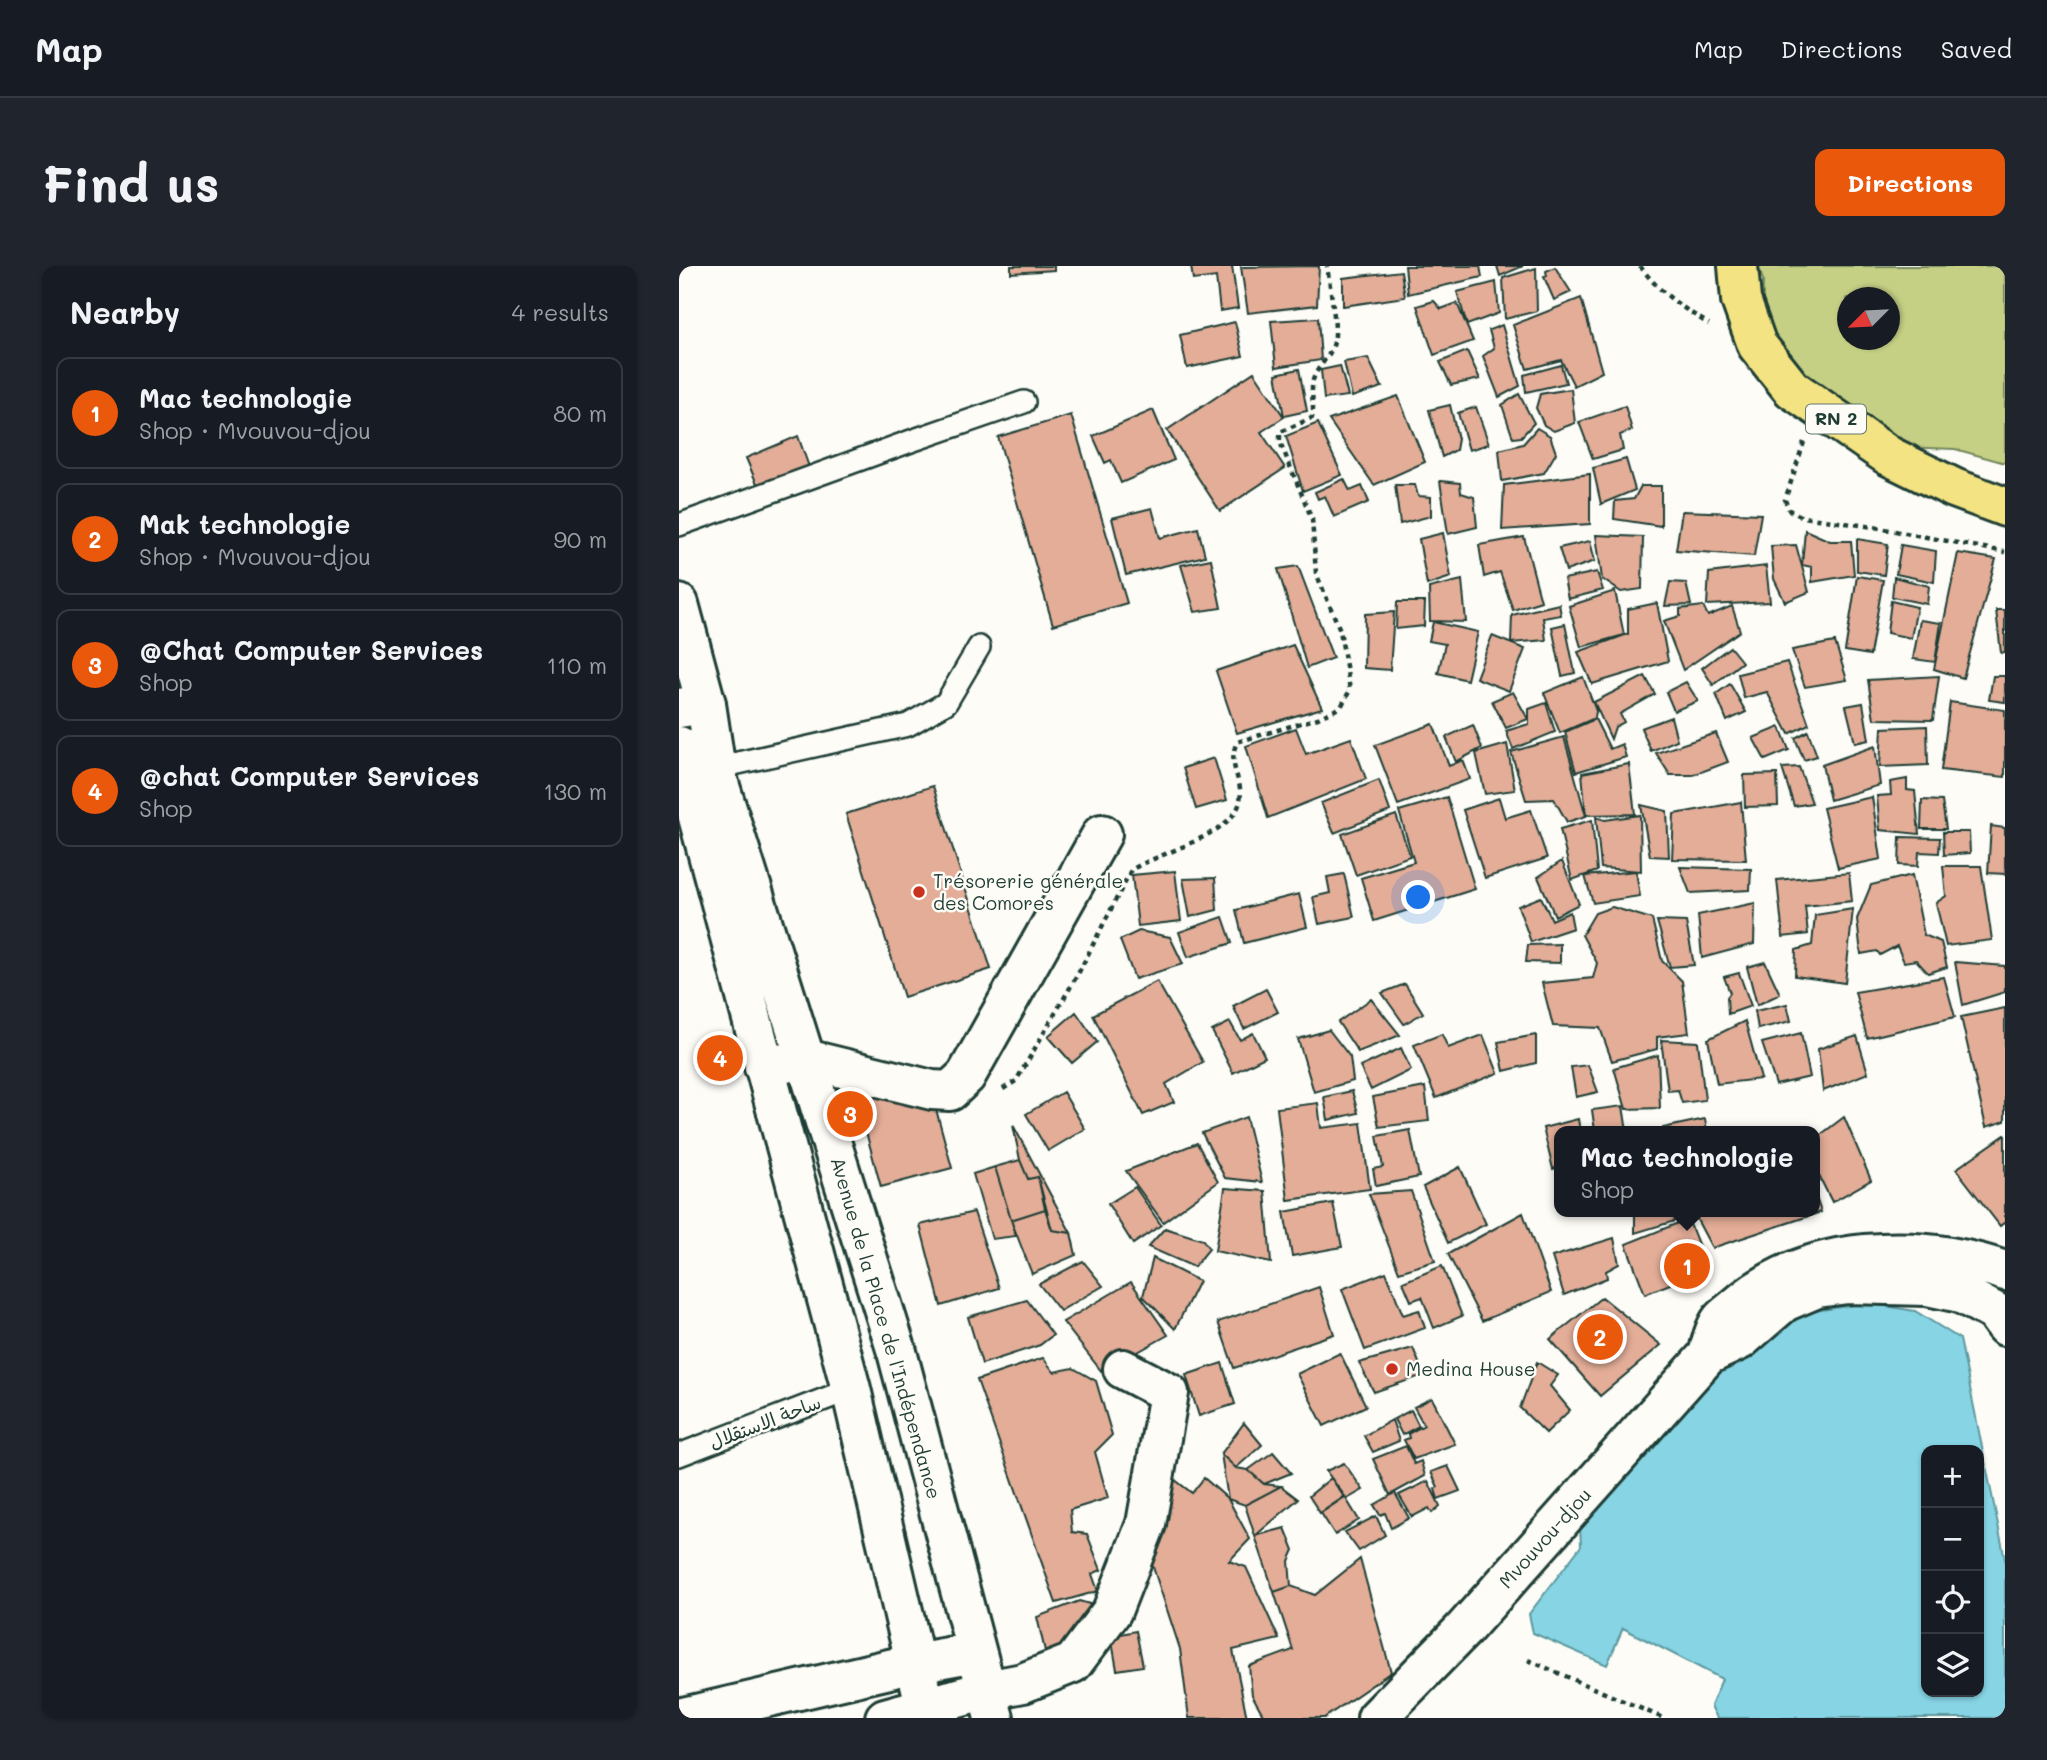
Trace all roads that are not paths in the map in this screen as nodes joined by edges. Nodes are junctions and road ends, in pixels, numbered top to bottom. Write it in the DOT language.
graph roads {
  1 [pos="1738,266"];
  2 [pos="1024,402"];
  3 [pos="2005,507"];
  4 [pos="679,525"];
  5 [pos="679,604"];
  6 [pos="979,647"];
  7 [pos="692,706"];
  8 [pos="679,746"];
  9 [pos="717,777"];
  10 [pos="1102,834"];
  11 [pos="806,1059"];
  12 [pos="764,1067"];
  13 [pos="2005,1271"];
  14 [pos="2005,1326"];
  15 [pos="1708,1355"];
  16 [pos="1123,1369"];
  17 [pos="851,1389"];
  18 [pos="679,1455"];
  19 [pos="976,1652"];
  20 [pos="915,1664"];
  21 [pos="991,1704"];
  22 [pos="926,1712"];
  23 [pos="679,1718"];
  24 [pos="885,1718"];
  25 [pos="1377,1718"];
  1 -- 3 [label="main road, RN 2"];
  2 -- 4 [label="lane"];
  5 -- 7 [label="main road, Avenue de la Place de l'Indépendance"];
  6 -- 9 [label="lane"];
  7 -- 9 [label="main road, Avenue de la Place de l'Indépendance"];
  8 -- 12 [label="main road"];
  9 -- 11 [label="main road, Avenue de la Place de l'Indépendance"];
  10 -- 11 [label="main road"];
  11 -- 12 [label="main road"];
  11 -- 19 [label="main road, Avenue de la Place de l'Indépendance"];
  12 -- 17 [label="main road"];
  13 -- 15 [label="main road, Mvouvou-djou"];
  14 -- 15 [label="main road, Mvouvou-djou"];
  15 -- 25 [label="main road, Mvouvou-djou"];
  16 -- 21 [label="main road"];
  17 -- 18 [label="lane, ساحة الاستقلال"];
  17 -- 20 [label="main road"];
  19 -- 20 [label="main road"];
  19 -- 21 [label="main road, Avenue de la Place de l'Indépendance"];
  20 -- 22 [label="main road"];
  20 -- 23 [label="main road"];
  21 -- 22 [label="main road"];
  22 -- 24 [label="main road"];
}
